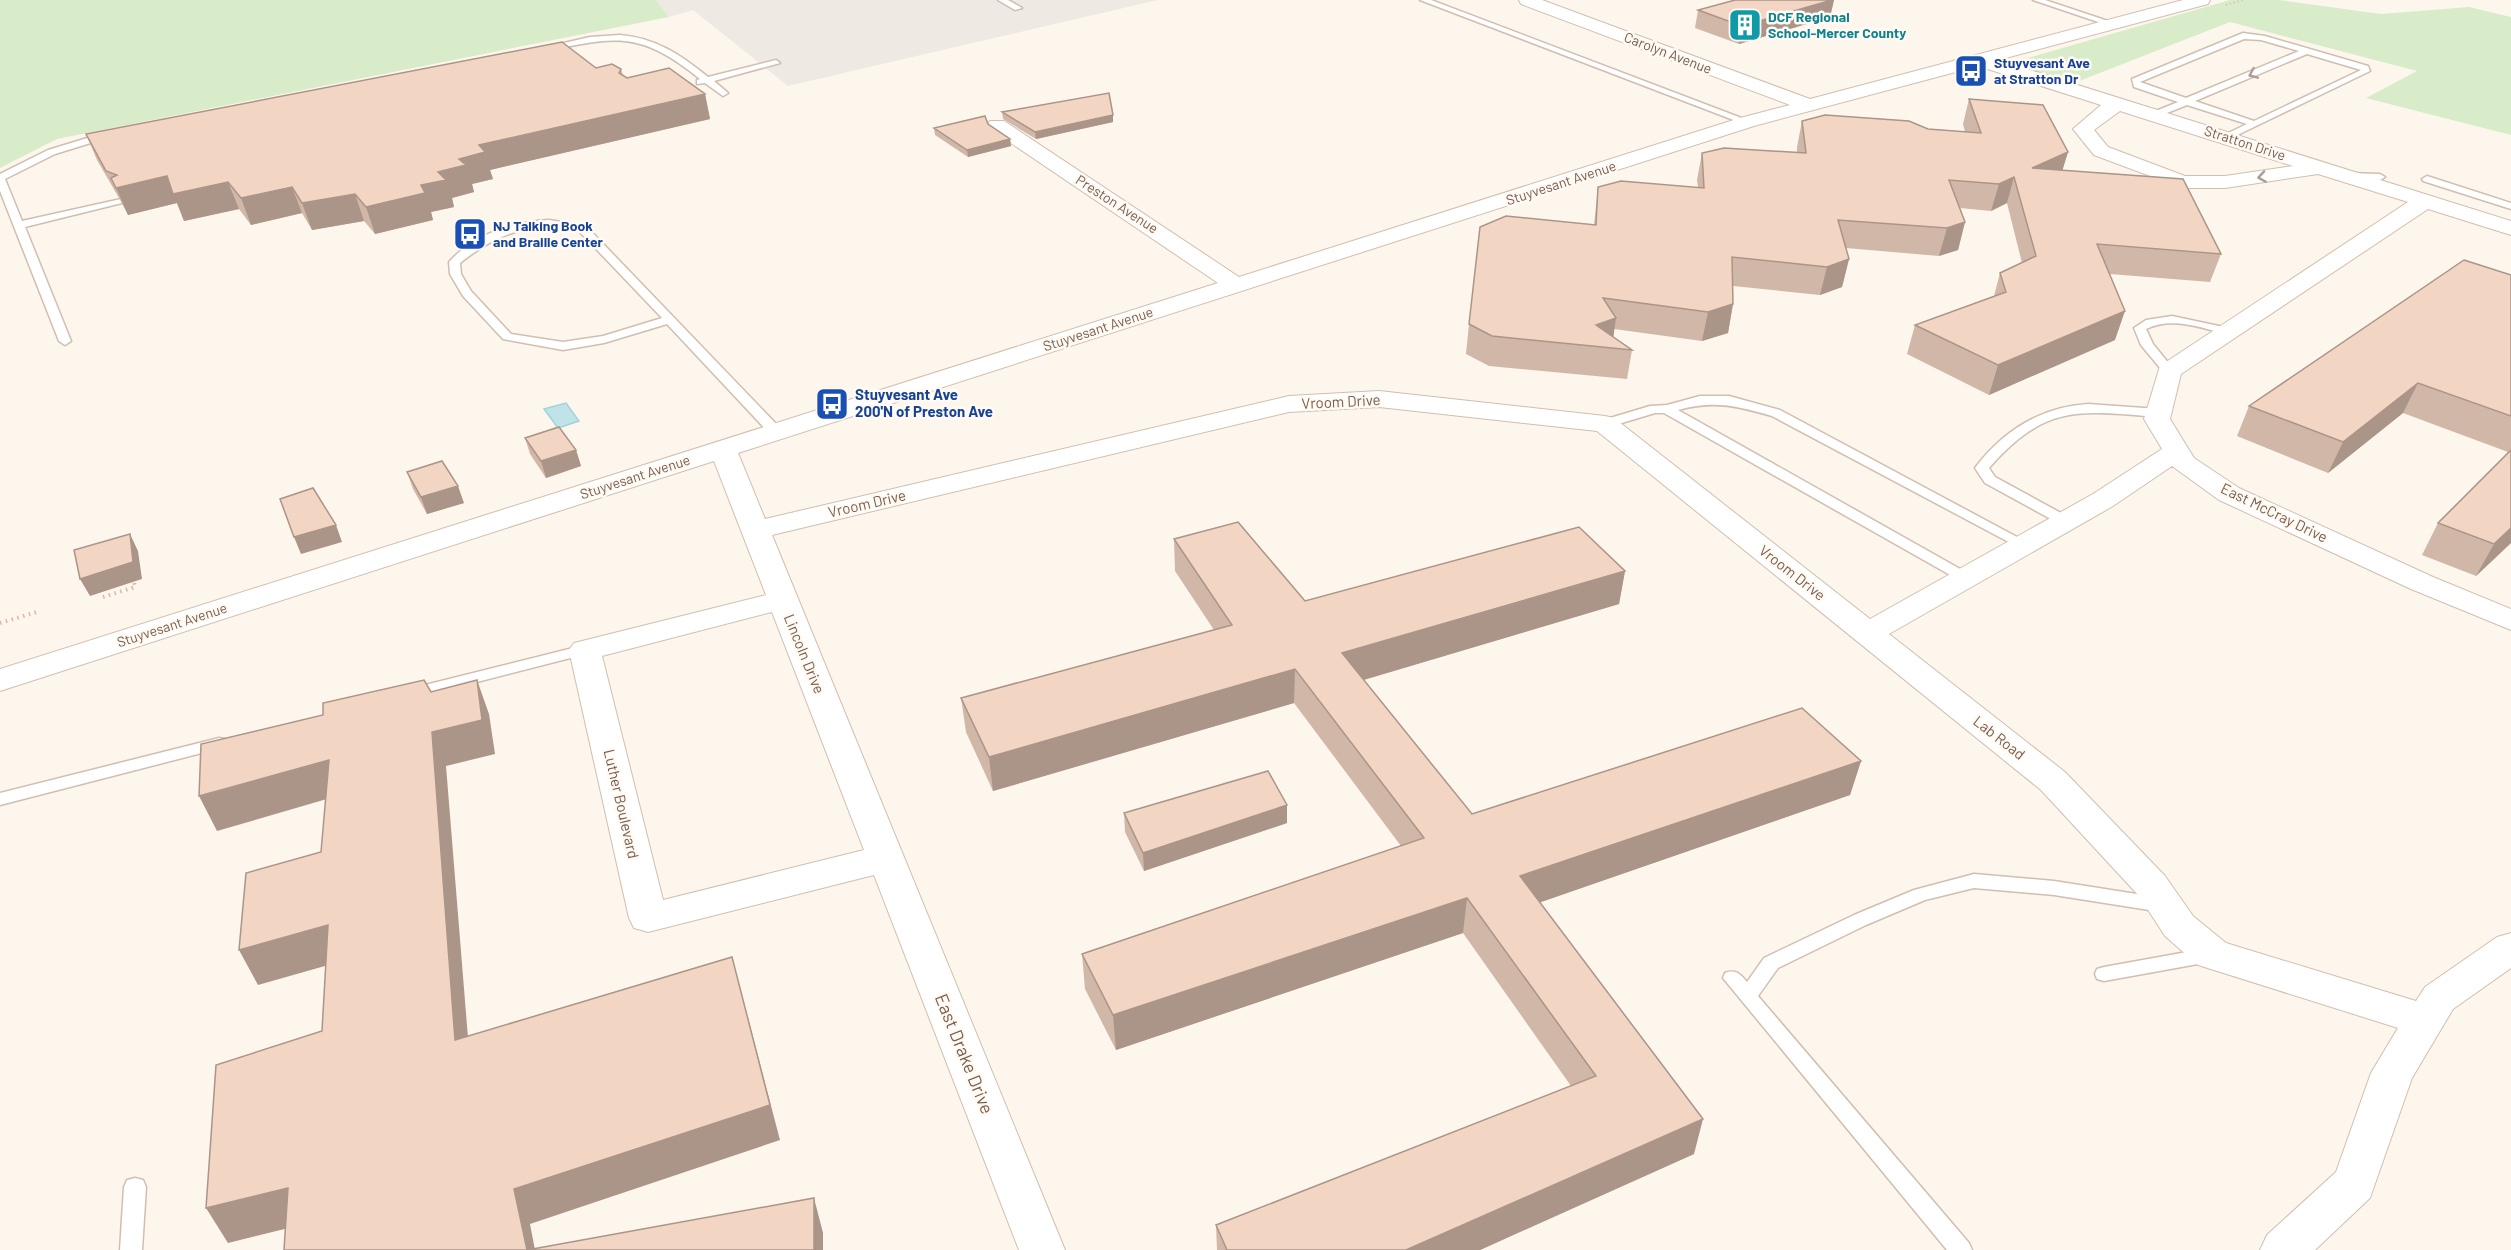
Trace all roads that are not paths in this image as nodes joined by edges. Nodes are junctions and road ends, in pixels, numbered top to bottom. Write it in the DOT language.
graph roads {
  1 [pos="903,0"];
  2 [pos="915,0"];
  3 [pos="1002,0"];
  4 [pos="1424,0"];
  5 [pos="1527,0"];
  6 [pos="2037,0"];
  7 [pos="2202,0"];
  8 [pos="1018,8"];
  9 [pos="2113,24"];
  10 [pos="532,51"];
  11 [pos="2307,51"];
  12 [pos="1979,60"];
  13 [pos="776,63"];
  14 [pos="706,80"];
  15 [pos="685,85"];
  16 [pos="723,93"];
  17 [pos="2188,102"];
  18 [pos="2118,104"];
  19 [pos="1808,105"];
  20 [pos="2163,112"];
  21 [pos="1747,122"];
  22 [pos="2255,124"];
  23 [pos="997,125"];
  24 [pos="115,134"];
  25 [pos="2227,137"];
  26 [pos="2319,168"];
  27 [pos="2345,176"];
  28 [pos="2380,177"];
  29 [pos="2426,190"];
  30 [pos="121,202"];
  31 [pos="2511,206"];
  32 [pos="19,225"];
  33 [pos="2511,228"];
  34 [pos="1236,285"];
  35 [pos="669,320"];
  36 [pos="2229,331"];
  37 [pos="64,341"];
  38 [pos="2169,371"];
  39 [pos="1667,409"];
  40 [pos="2158,413"];
  41 [pos="1605,424"];
  42 [pos="776,432"];
  43 [pos="723,449"];
  44 [pos="2177,451"];
  45 [pos="2065,520"];
  46 [pos="755,530"];
  47 [pos="2023,544"];
  48 [pos="1964,577"];
  49 [pos="783,600"];
  50 [pos="2511,620"];
  51 [pos="1868,633"];
  52 [pos="585,650"];
  53 [pos="0,680"];
  54 [pos="391,699"];
  55 [pos="231,740"];
  56 [pos="0,799"];
  57 [pos="886,858"];
  58 [pos="2165,905"];
  59 [pos="2511,948"];
  60 [pos="2212,954"];
  61 [pos="2104,974"];
  62 [pos="1732,978"];
  63 [pos="1748,996"];
  64 [pos="2424,1020"];
  65 [pos="135,1187"];
  66 [pos="131,1250"];
  67 [pos="1042,1250"];
  68 [pos="1961,1250"];
  69 [pos="2283,1250"];
  1 -- 2 [label="lane"];
  3 -- 8 [label="lane"];
  4 -- 21 [label="lane"];
  5 -- 19 [label="street, Carolyn Avenue"];
  6 -- 9 [label="lane"];
  7 -- 9 [label="street, Stuyvesant Avenue"];
  9 -- 12 [label="street, Stuyvesant Avenue"];
  10 -- 14 [label="lane"];
  11 -- 17 [label="lane, one-way"];
  11 -- 17 [label="lane"];
  11 -- 22 [label="lane"];
  12 -- 18 [label="street, Stratton Drive"];
  12 -- 19 [label="street, Stuyvesant Avenue"];
  13 -- 14 [label="lane"];
  14 -- 15 [label="lane"];
  14 -- 16 [label="lane"];
  17 -- 20 [label="lane"];
  17 -- 22 [label="lane"];
  18 -- 20 [label="street, Stratton Drive"];
  26 -- 18 [label="street, one-way"];
  19 -- 21 [label="street, Stuyvesant Avenue"];
  20 -- 25 [label="street, Stratton Drive"];
  21 -- 34 [label="street, Stuyvesant Avenue"];
  22 -- 25 [label="lane"];
  23 -- 34 [label="street, Preston Avenue"];
  24 -- 32 [label="lane"];
  25 -- 26 [label="street, Stratton Drive"];
  26 -- 27 [label="street, Stratton Drive"];
  27 -- 28 [label="lane"];
  27 -- 29 [label="street, Stratton Drive"];
  29 -- 31 [label="lane"];
  29 -- 33 [label="street, Stratton Drive"];
  29 -- 36 [label="street"];
  30 -- 32 [label="lane"];
  32 -- 37 [label="lane"];
  34 -- 42 [label="street, Stuyvesant Avenue"];
  35 -- 35 [label="lane"];
  35 -- 42 [label="lane"];
  36 -- 38 [label="street"];
  36 -- 38 [label="lane"];
  38 -- 40 [label="street"];
  39 -- 41 [label="lane"];
  39 -- 47 [label="lane"];
  39 -- 48 [label="lane"];
  40 -- 44 [label="street, East McCray Drive"];
  40 -- 45 [label="lane"];
  41 -- 46 [label="street, Vroom Drive"];
  41 -- 51 [label="street, Vroom Drive"];
  42 -- 43 [label="street, Stuyvesant Avenue"];
  43 -- 46 [label="street, Lincoln Drive"];
  43 -- 53 [label="street, Stuyvesant Avenue"];
  44 -- 45 [label="street"];
  44 -- 50 [label="street, East McCray Drive"];
  45 -- 47 [label="street"];
  46 -- 49 [label="street, Lincoln Drive"];
  47 -- 48 [label="street"];
  48 -- 51 [label="street"];
  49 -- 52 [label="street"];
  49 -- 57 [label="street, Lincoln Drive"];
  51 -- 58 [label="street, Lab Road"];
  52 -- 54 [label="lane"];
  52 -- 57 [label="street, Luther Boulevard"];
  55 -- 56 [label="lane"];
  57 -- 67 [label="street, East Drake Drive"];
  58 -- 60 [label="street, Lab Road"];
  58 -- 63 [label="lane"];
  59 -- 64 [label="street"];
  60 -- 61 [label="lane"];
  60 -- 64 [label="street, Lab Road"];
  62 -- 63 [label="lane"];
  63 -- 68 [label="lane"];
  64 -- 69 [label="street"];
  65 -- 66 [label="lane"];
}
